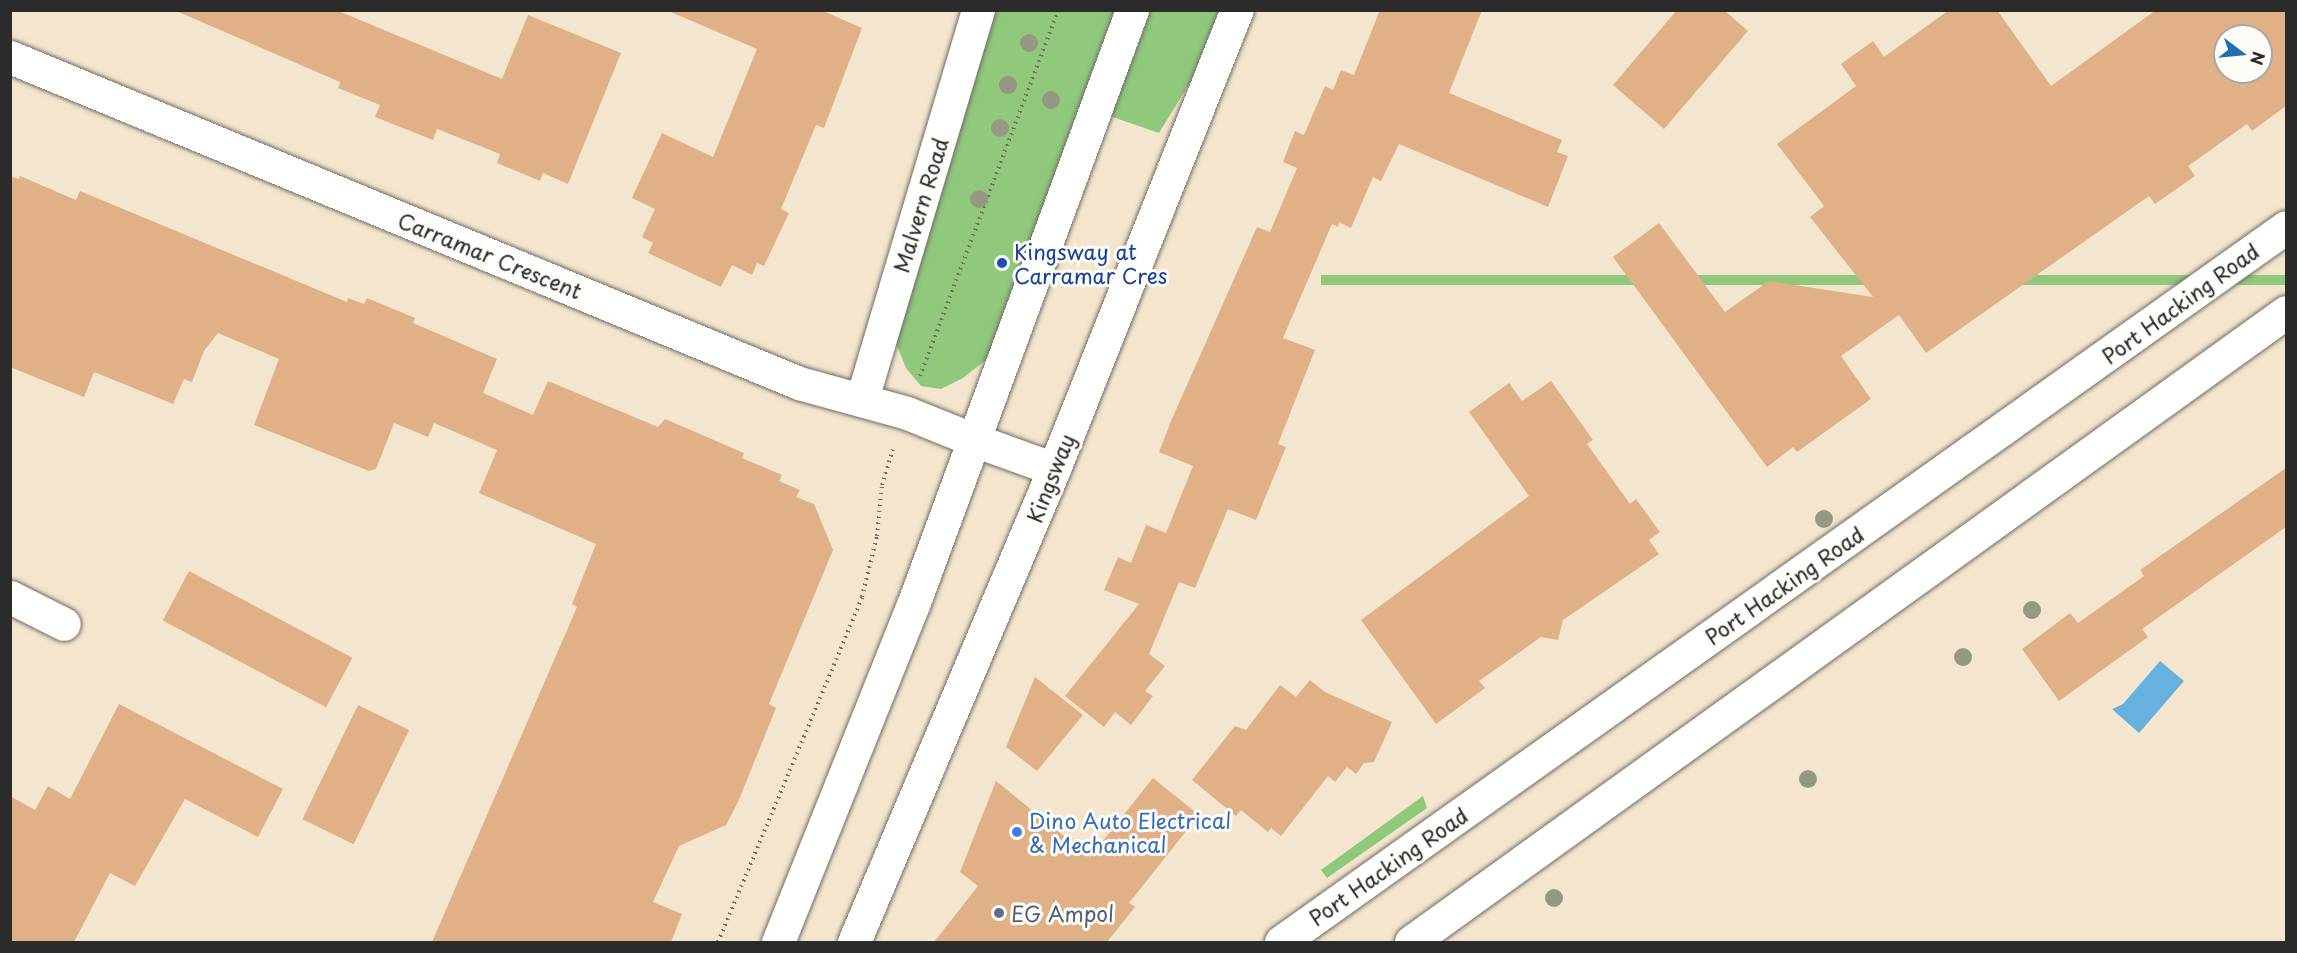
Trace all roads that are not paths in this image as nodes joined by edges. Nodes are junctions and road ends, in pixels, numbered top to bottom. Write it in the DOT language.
graph roads {
  1 [pos="978,10"];
  2 [pos="1132,10"];
  3 [pos="1237,10"];
  4 [pos="10,57"];
  5 [pos="2286,226"];
  6 [pos="2286,312"];
  7 [pos="862,399"];
  8 [pos="974,440"];
  9 [pos="1054,469"];
  10 [pos="10,597"];
  11 [pos="64,624"];
  12 [pos="778,942"];
  13 [pos="854,942"];
  14 [pos="1281,942"];
  15 [pos="1411,942"];
  1 -- 7 [label="main road, Malvern Road"];
  2 -- 8 [label="main road"];
  3 -- 9 [label="main road, Kingsway"];
  4 -- 7 [label="main road, Carramar Crescent"];
  5 -- 14 [label="main road, Port Hacking Road"];
  6 -- 15 [label="main road"];
  7 -- 8 [label="main road, Carramar Crescent"];
  8 -- 9 [label="main road, Carramar Crescent"];
  8 -- 12 [label="main road"];
  9 -- 13 [label="main road, Kingsway"];
  10 -- 11 [label="main road"];
}
